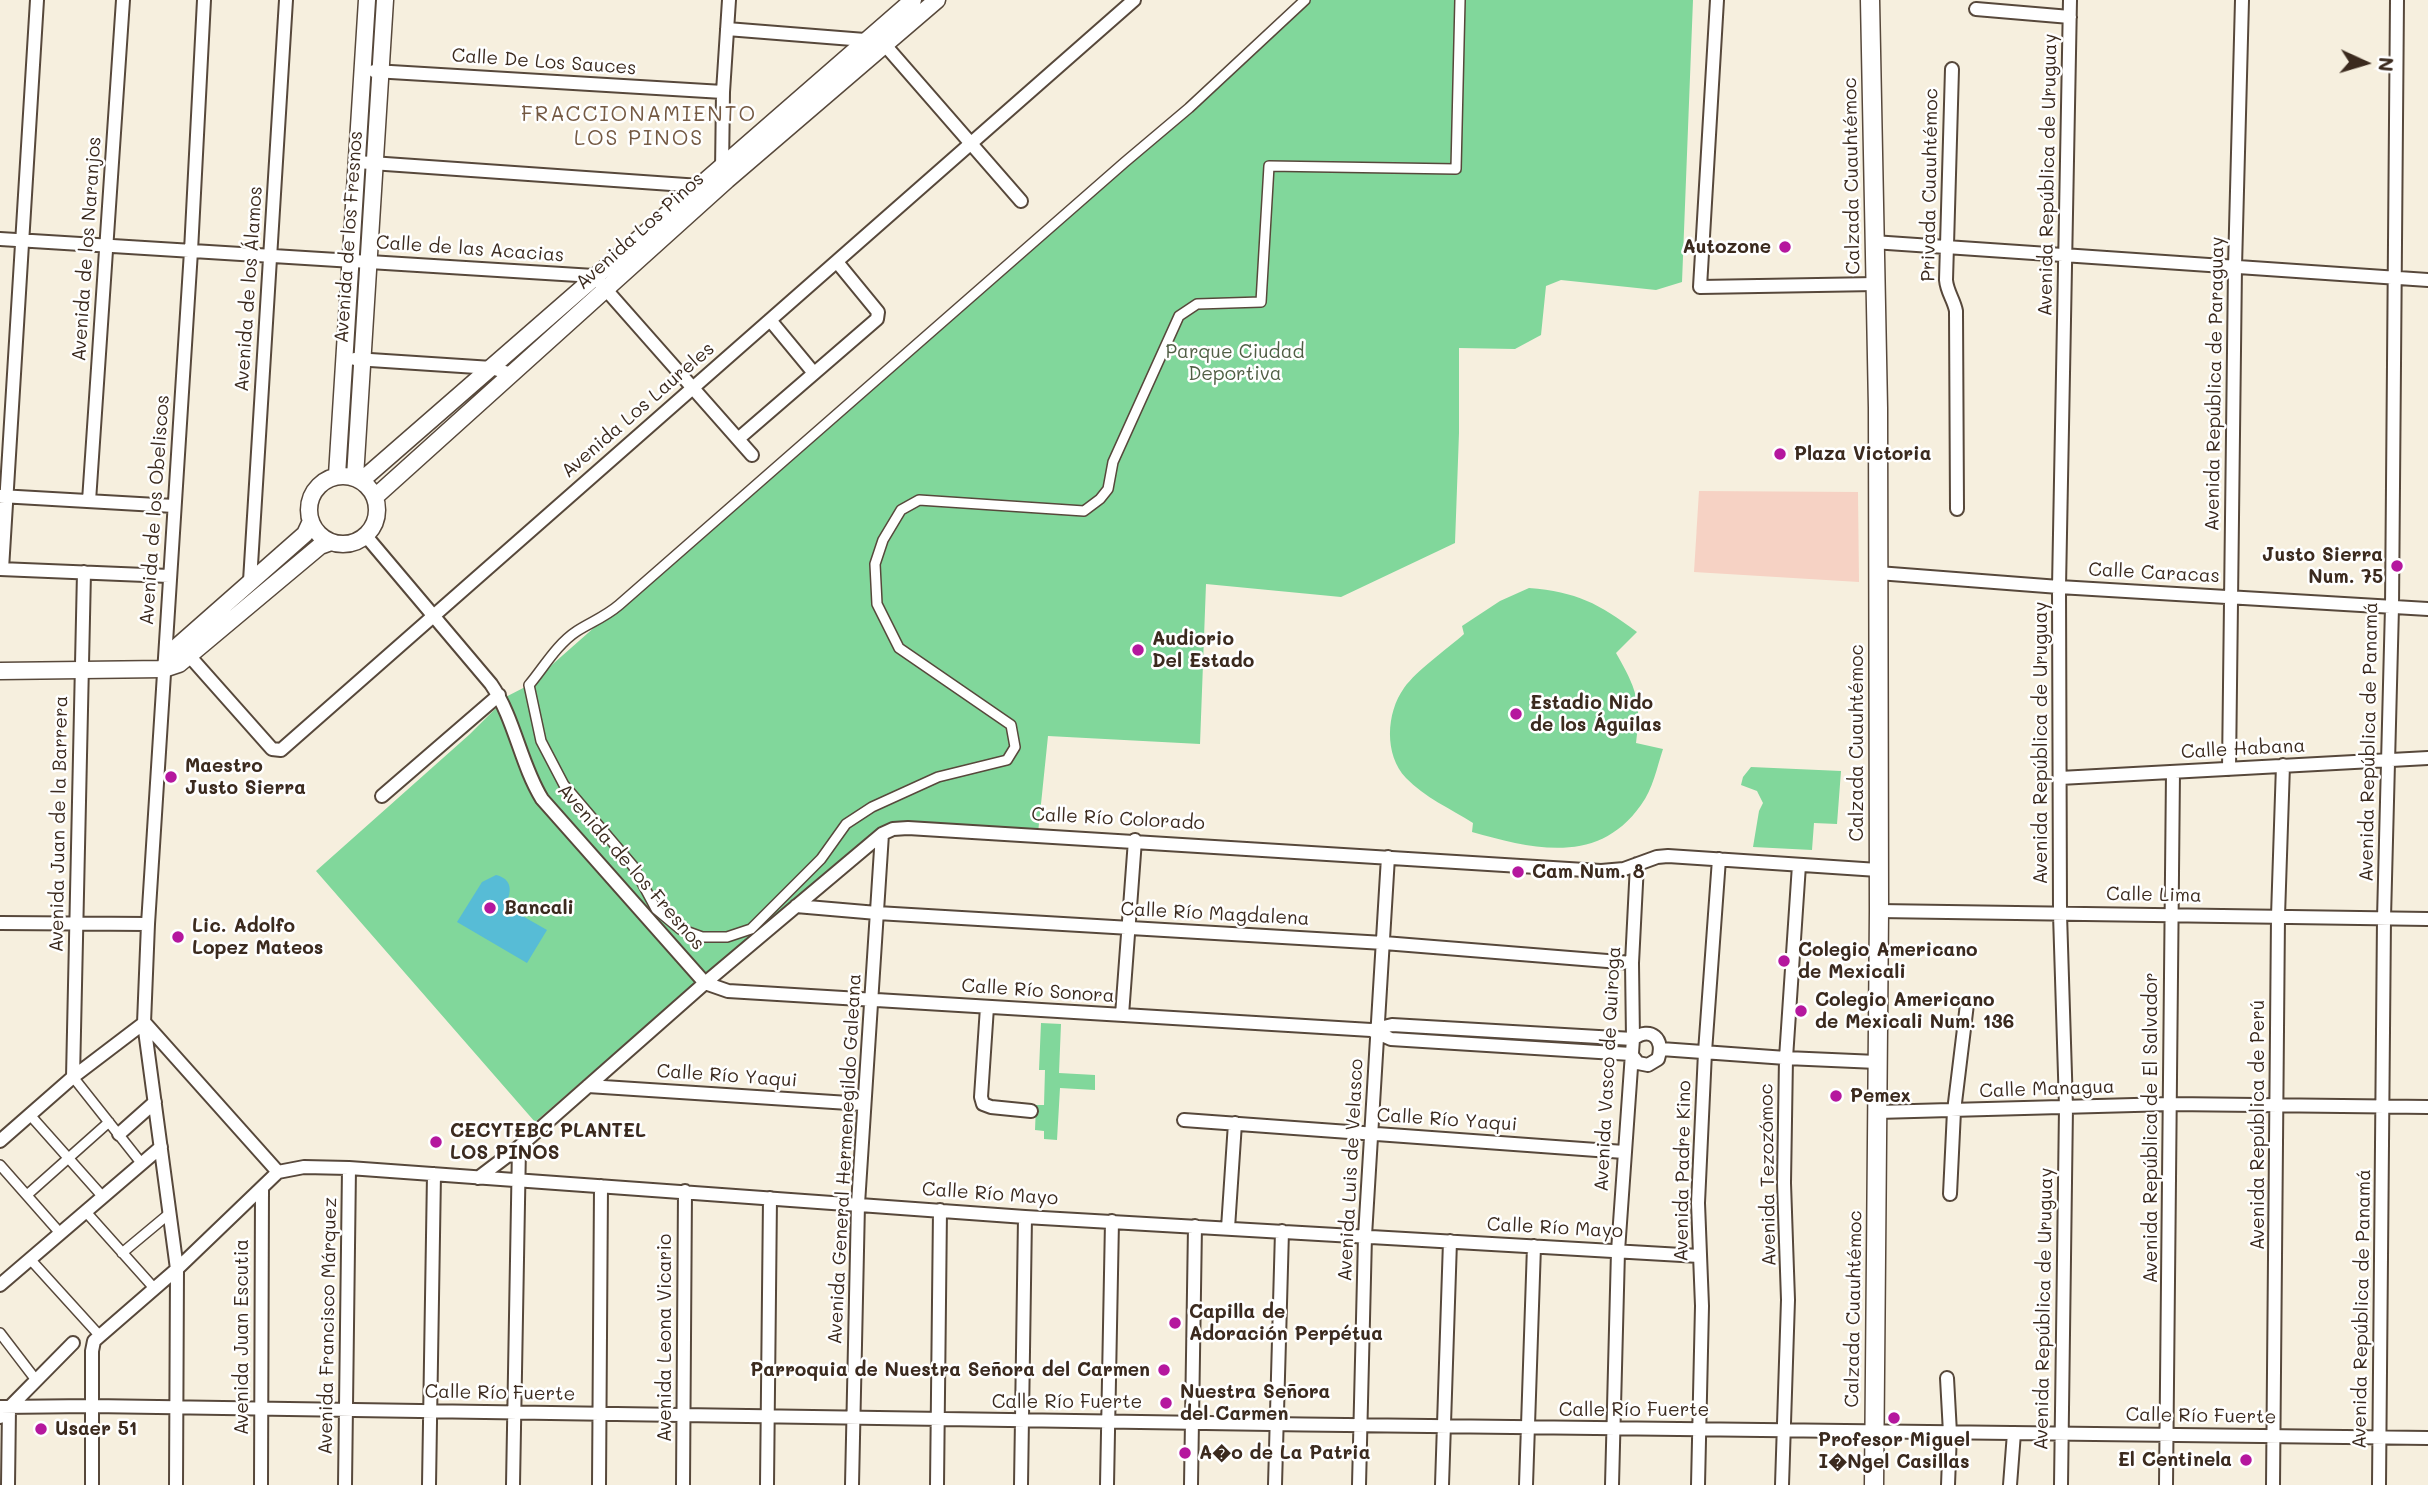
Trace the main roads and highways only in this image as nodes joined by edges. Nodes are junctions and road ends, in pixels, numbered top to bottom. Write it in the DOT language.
graph roads {
  1 [pos="1870,0"];
  2 [pos="1874,1485"];
  1 -- 2 [label="main road, Calzada Cuauhtémoc"];
}
